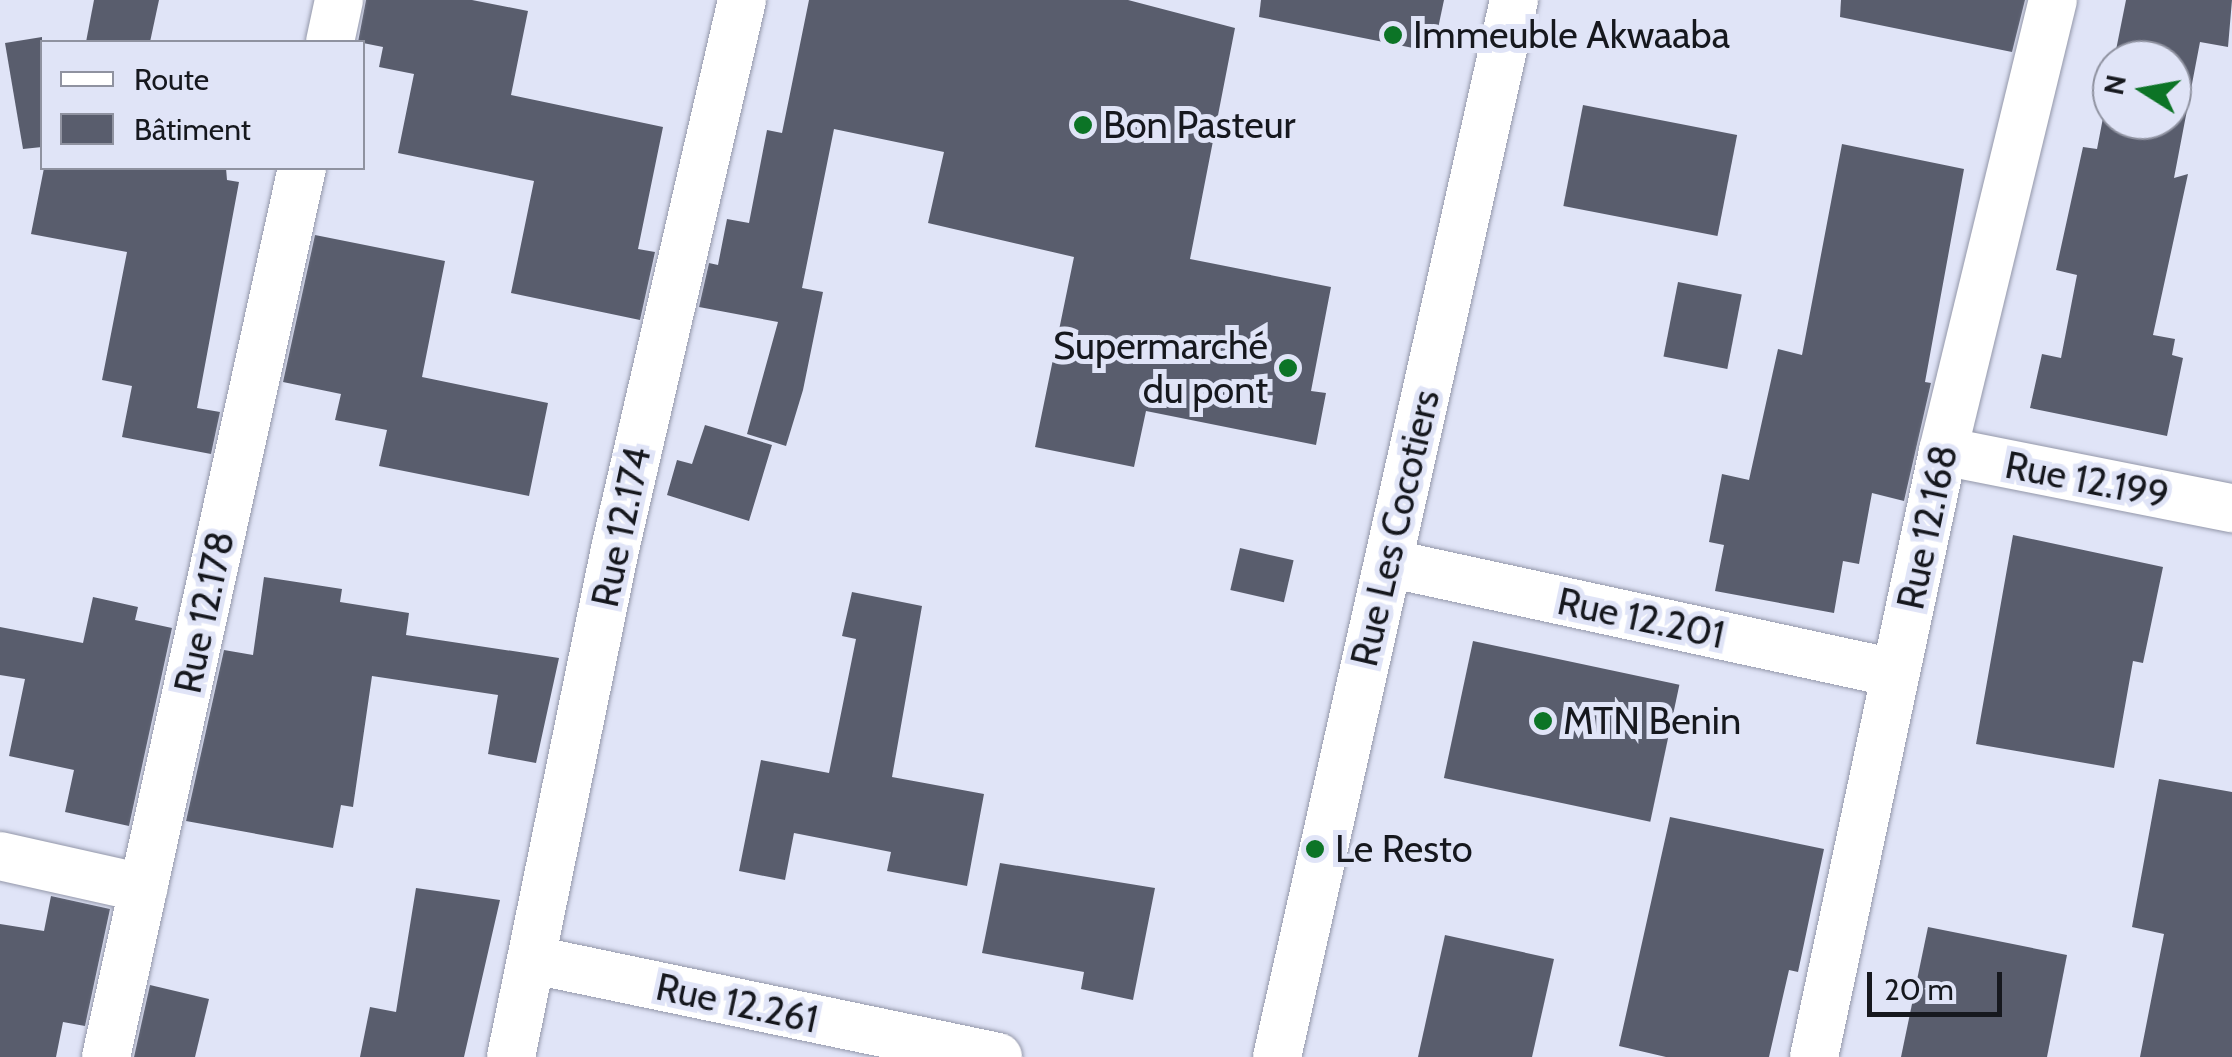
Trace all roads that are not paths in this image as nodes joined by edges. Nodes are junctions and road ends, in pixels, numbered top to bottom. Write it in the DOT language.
graph roads {
  1 [pos="339,0"];
  2 [pos="742,0"];
  3 [pos="1514,0"];
  4 [pos="2053,0"];
  5 [pos="330,40"];
  6 [pos="302,170"];
  7 [pos="1943,451"];
  8 [pos="2232,508"];
  9 [pos="1388,564"];
  10 [pos="1894,674"];
  11 [pos="0,856"];
  12 [pos="143,888"];
  13 [pos="534,960"];
  14 [pos="844,1042"];
  15 [pos="106,1057"];
  16 [pos="512,1057"];
  17 [pos="998,1057"];
  18 [pos="1277,1057"];
  19 [pos="1814,1057"];
  1 -- 5 [label="street"];
  2 -- 13 [label="street, Rue 12.174"];
  3 -- 9 [label="street, Rue Les Cocotiers"];
  4 -- 7 [label="street, Rue 12.168"];
  6 -- 12 [label="street, Rue 12.178"];
  7 -- 8 [label="street, Rue 12.199"];
  7 -- 10 [label="street, Rue 12.168"];
  9 -- 10 [label="street, Rue 12.201"];
  9 -- 18 [label="street, Rue Les Cocotiers"];
  10 -- 19 [label="street, Rue 12.168"];
  11 -- 12 [label="street"];
  12 -- 15 [label="street, Rue 12.178"];
  13 -- 14 [label="street, Rue 12.261"];
  13 -- 16 [label="street, Rue 12.174"];
  14 -- 17 [label="street, Rue 12.261"];
}
